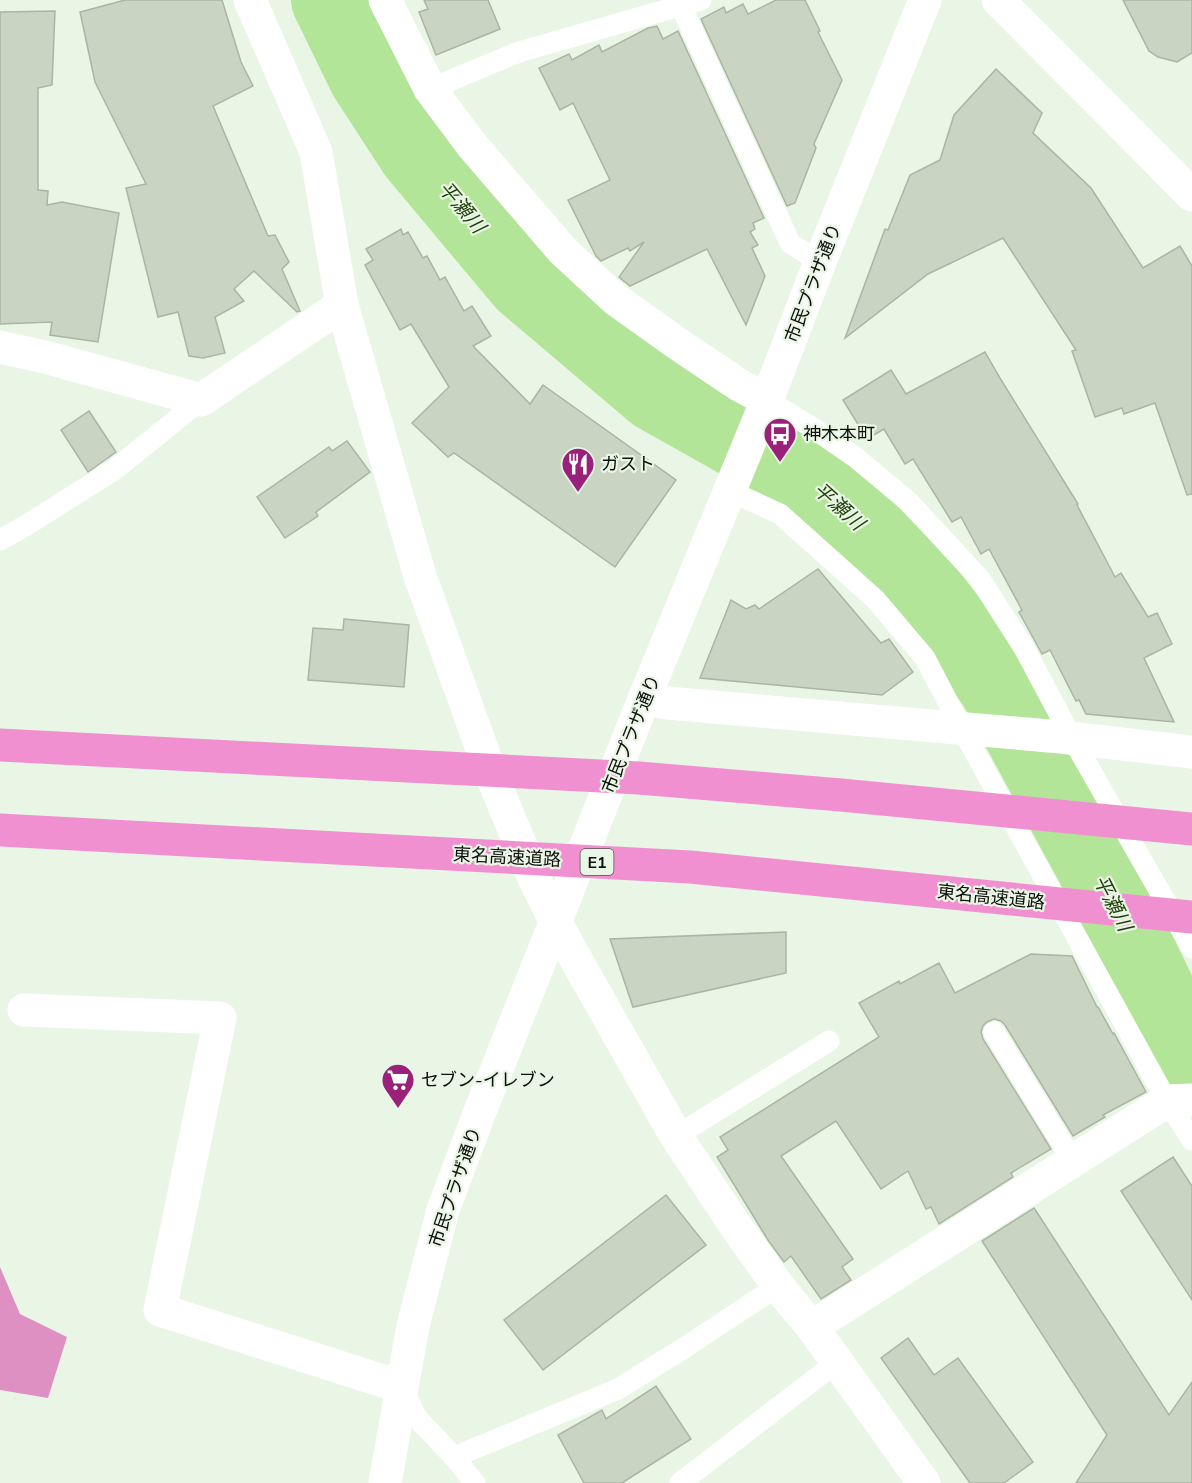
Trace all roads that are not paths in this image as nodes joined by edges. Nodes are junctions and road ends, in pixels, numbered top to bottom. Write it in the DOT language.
graph roads {
  1 [pos="250,0"];
  2 [pos="385,0"];
  3 [pos="925,0"];
  4 [pos="998,0"];
  5 [pos="691,3"];
  6 [pos="430,89"];
  7 [pos="1192,195"];
  8 [pos="820,262"];
  9 [pos="342,305"];
  10 [pos="0,347"];
  11 [pos="201,400"];
  12 [pos="765,406"];
  13 [pos="732,486"];
  14 [pos="0,540"];
  15 [pos="644,699"];
  16 [pos="962,729"];
  17 [pos="1067,738"];
  18 [pos="7,745"];
  19 [pos="1192,752"];
  20 [pos="1192,829"];
  21 [pos="0,830"];
  22 [pos="1192,917"];
  23 [pos="556,923"];
  24 [pos="1192,948"];
  25 [pos="24,1010"];
  26 [pos="994,1032"];
  27 [pos="829,1041"];
  28 [pos="1180,1100"];
  29 [pos="676,1136"];
  30 [pos="1192,1140"];
  31 [pos="1073,1161"];
  32 [pos="778,1286"];
  33 [pos="812,1328"];
  34 [pos="837,1362"];
  35 [pos="402,1387"];
  36 [pos="454,1456"];
  37 [pos="385,1483"];
  38 [pos="475,1483"];
  39 [pos="680,1483"];
  40 [pos="924,1483"];
  1 -- 9 [label="street"];
  2 -- 6 [label="street"];
  3 -- 8 [label="street, 市民プラザ通り"];
  4 -- 7 [label="street"];
  5 -- 6 [label="lane"];
  5 -- 8 [label="lane"];
  6 -- 12 [label="street"];
  8 -- 12 [label="street, 市民プラザ通り"];
  9 -- 11 [label="street"];
  9 -- 23 [label="street"];
  10 -- 11 [label="street"];
  11 -- 14 [label="lane"];
  12 -- 13 [label="street, 市民プラザ通り"];
  12 -- 17 [label="lane"];
  13 -- 15 [label="street, 市民プラザ通り"];
  13 -- 16 [label="lane"];
  15 -- 16 [label="street"];
  15 -- 23 [label="street, 市民プラザ通り"];
  16 -- 17 [label="street"];
  16 -- 28 [label="lane"];
  17 -- 19 [label="street"];
  17 -- 24 [label="lane"];
  18 -- 20 [label="highway"];
  21 -- 22 [label="highway, 東名高速道路 / E1"];
  23 -- 29 [label="street"];
  23 -- 35 [label="street, 市民プラザ通り"];
  25 -- 35 [label="street"];
  26 -- 31 [label="lane"];
  27 -- 29 [label="lane"];
  28 -- 30 [label="lane"];
  28 -- 31 [label="street"];
  29 -- 32 [label="street"];
  31 -- 33 [label="street"];
  32 -- 33 [label="street"];
  32 -- 36 [label="lane"];
  33 -- 34 [label="street"];
  34 -- 39 [label="lane"];
  34 -- 40 [label="street"];
  35 -- 36 [label="lane"];
  35 -- 37 [label="street, 市民プラザ通り"];
  36 -- 38 [label="lane"];
}
